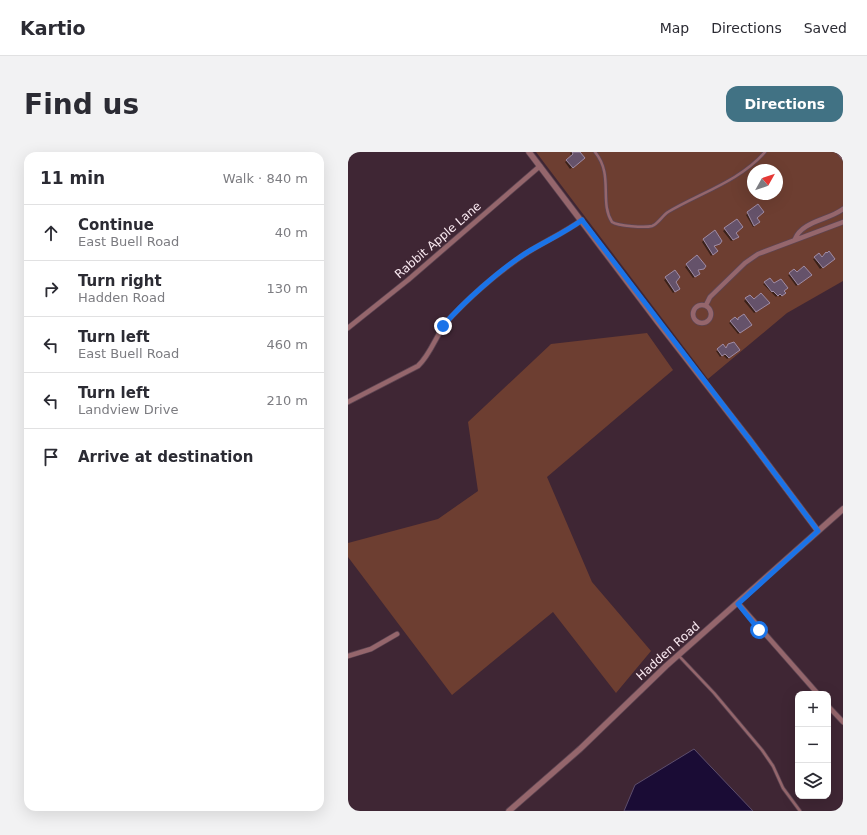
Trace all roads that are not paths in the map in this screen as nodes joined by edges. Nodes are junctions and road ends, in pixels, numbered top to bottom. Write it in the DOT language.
graph roads {
  1 [pos="529,152"];
  2 [pos="595,152"];
  3 [pos="765,152"];
  4 [pos="839,152"];
  5 [pos="843,157"];
  6 [pos="540,166"];
  7 [pos="843,209"];
  8 [pos="582,220"];
  9 [pos="843,222"];
  10 [pos="795,239"];
  11 [pos="706,305"];
  12 [pos="348,328"];
  13 [pos="348,402"];
  14 [pos="843,509"];
  15 [pos="818,531"];
  16 [pos="738,604"];
  17 [pos="397,634"];
  18 [pos="348,656"];
  19 [pos="678,656"];
  20 [pos="815,691"];
  21 [pos="831,709"];
  22 [pos="843,722"];
  23 [pos="509,811"];
  24 [pos="800,811"];
  1 -- 6 [label="street"];
  2 -- 3 [label="lane"];
  4 -- 5 [label="street"];
  6 -- 8 [label="street"];
  6 -- 12 [label="street, Rabbit Apple Lane"];
  7 -- 10 [label="street"];
  8 -- 13 [label="street"];
  8 -- 15 [label="street"];
  9 -- 10 [label="street"];
  10 -- 11 [label="street"];
  11 -- 11 [label="street"];
  14 -- 15 [label="street, Hadden Road"];
  15 -- 16 [label="street, Hadden Road"];
  16 -- 19 [label="street, Hadden Road"];
  16 -- 20 [label="street"];
  17 -- 18 [label="street"];
  19 -- 23 [label="street, Hadden Road"];
  19 -- 24 [label="lane"];
  21 -- 22 [label="street"];
}
